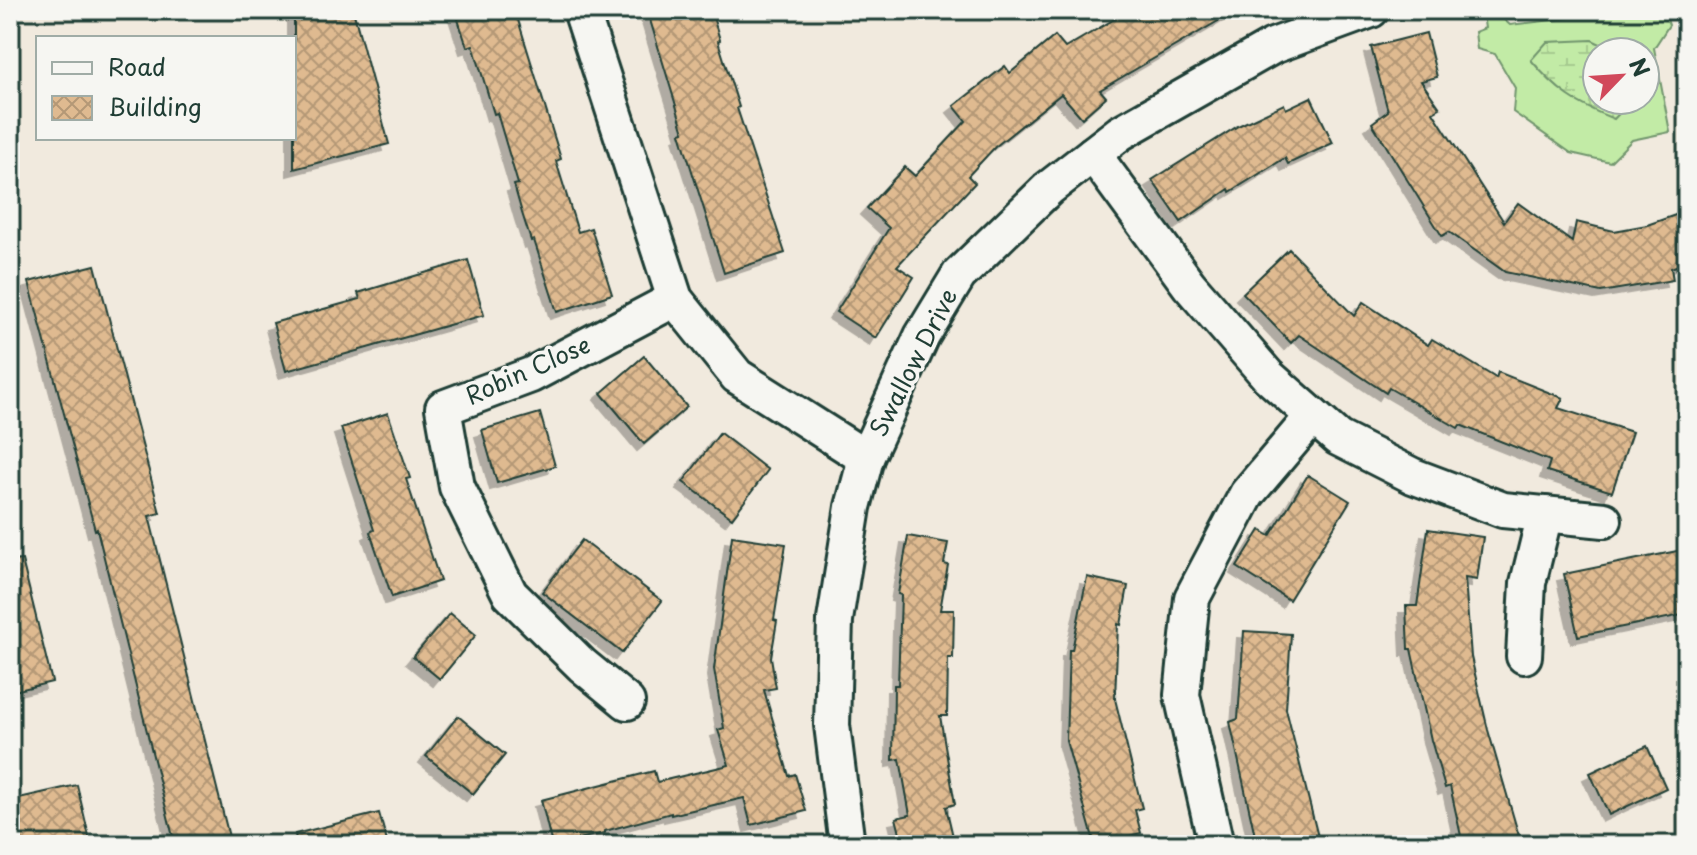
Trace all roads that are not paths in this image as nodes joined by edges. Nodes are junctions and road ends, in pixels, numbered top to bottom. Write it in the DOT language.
graph roads {
  1 [pos="581,10"];
  2 [pos="1369,10"];
  3 [pos="1093,154"];
  4 [pos="675,299"];
  5 [pos="1313,416"];
  6 [pos="866,458"];
  7 [pos="1545,514"];
  8 [pos="1604,520"];
  9 [pos="1524,656"];
  10 [pos="627,702"];
  11 [pos="847,845"];
  12 [pos="1216,845"];
  1 -- 4 [label="street"];
  2 -- 3 [label="street, Swallow Drive"];
  3 -- 5 [label="street"];
  3 -- 6 [label="street, Swallow Drive"];
  4 -- 6 [label="street"];
  4 -- 10 [label="street, Robin Close"];
  5 -- 7 [label="street"];
  5 -- 12 [label="street"];
  6 -- 11 [label="street, Swallow Drive"];
  7 -- 8 [label="street"];
  7 -- 9 [label="street"];
}
